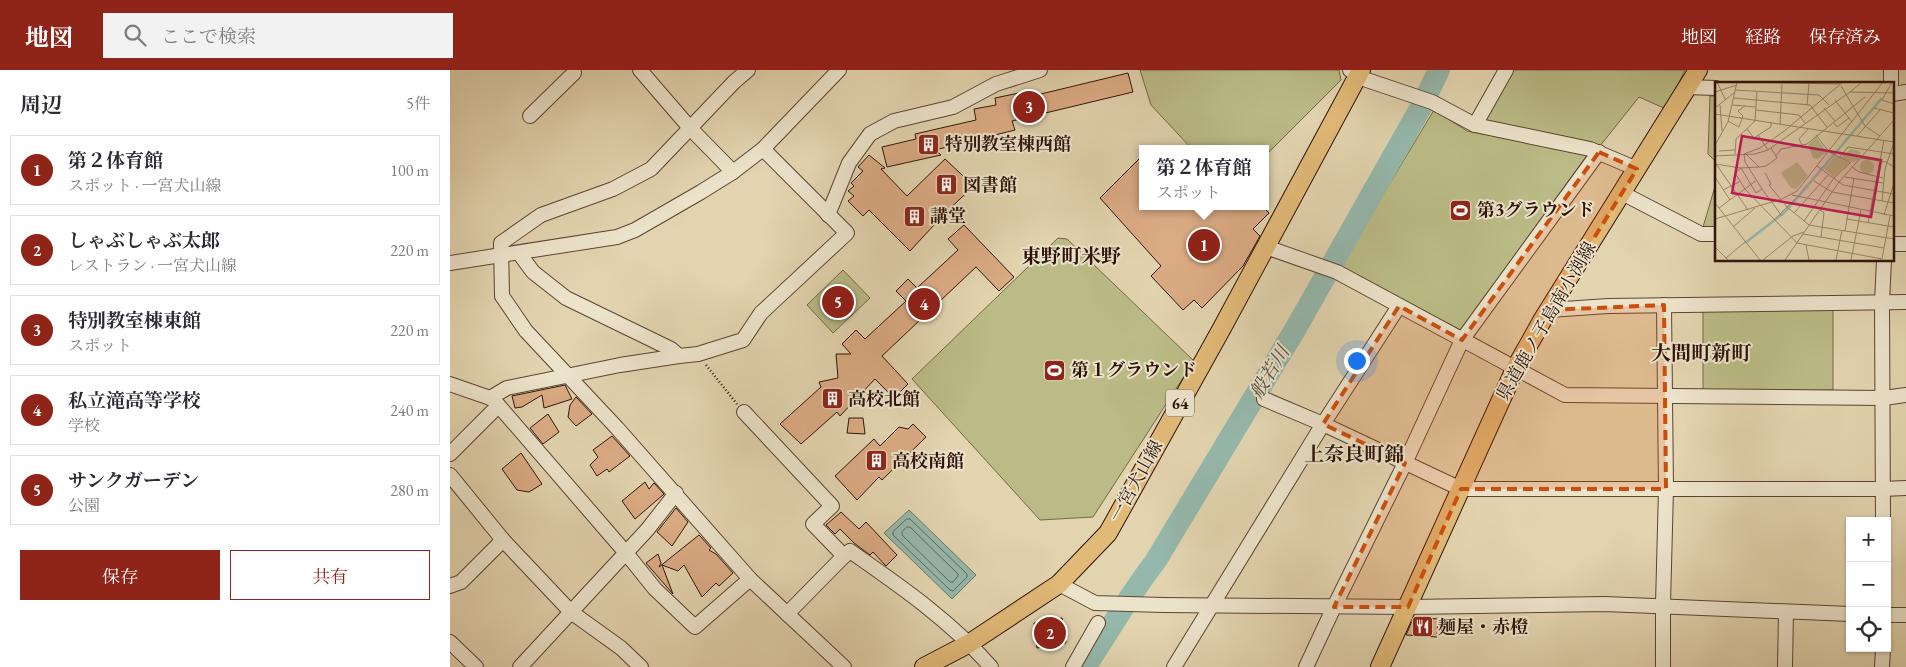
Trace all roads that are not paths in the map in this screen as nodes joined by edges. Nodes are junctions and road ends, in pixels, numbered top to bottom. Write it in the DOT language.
graph roads {
  1 [pos="640,70"];
  2 [pos="748,70"];
  3 [pos="839,70"];
  4 [pos="1040,70"];
  5 [pos="1506,70"];
  6 [pos="1698,70"];
  7 [pos="574,71"];
  8 [pos="1356,72"];
  9 [pos="1687,87"];
  10 [pos="1715,88"];
  11 [pos="530,116"];
  12 [pos="1475,125"];
  13 [pos="690,128"];
  14 [pos="764,149"];
  15 [pos="1599,152"];
  16 [pos="1637,168"];
  17 [pos="733,172"];
  18 [pos="1622,193"];
  19 [pos="828,215"];
  20 [pos="1715,234"];
  21 [pos="1266,247"];
  22 [pos="519,253"];
  23 [pos="500,256"];
  24 [pos="1884,261"];
  25 [pos="450,263"];
  26 [pos="1882,302"];
  27 [pos="1906,302"];
  28 [pos="1664,305"];
  29 [pos="1399,306"];
  30 [pos="1549,310"];
  31 [pos="1462,340"];
  32 [pos="679,356"];
  33 [pos="1515,369"];
  34 [pos="569,376"];
  35 [pos="450,384"];
  36 [pos="1906,395"];
  37 [pos="1665,396"];
  38 [pos="1884,398"];
  39 [pos="1264,399"];
  40 [pos="494,402"];
  41 [pos="744,412"];
  42 [pos="1323,424"];
  43 [pos="450,454"];
  44 [pos="1406,462"];
  45 [pos="450,475"];
  46 [pos="1461,488"];
  47 [pos="1906,488"];
  48 [pos="1666,489"];
  49 [pos="1883,489"];
  50 [pos="676,493"];
  51 [pos="1883,517"];
  52 [pos="504,540"];
  53 [pos="626,553"];
  54 [pos="844,556"];
  55 [pos="750,579"];
  56 [pos="1059,584"];
  57 [pos="450,586"];
  58 [pos="1663,605"];
  59 [pos="1212,606"];
  60 [pos="1334,607"];
  61 [pos="1408,608"];
  62 [pos="571,612"];
  63 [pos="1786,612"];
  64 [pos="786,614"];
  65 [pos="1846,614"];
  66 [pos="1891,615"];
  67 [pos="1906,615"];
  68 [pos="1098,623"];
  69 [pos="450,642"];
  70 [pos="970,643"];
  71 [pos="1883,652"];
  72 [pos="476,667"];
  73 [pos="520,667"];
  74 [pos="642,667"];
  75 [pos="844,667"];
  76 [pos="924,667"];
  77 [pos="991,667"];
  78 [pos="1072,667"];
  79 [pos="1174,667"];
  80 [pos="1306,667"];
  81 [pos="1380,667"];
  82 [pos="1663,667"];
  83 [pos="1785,667"];
  84 [pos="1882,667"];
  1 -- 13 [label="street"];
  2 -- 13 [label="street"];
  3 -- 14 [label="street"];
  4 -- 19 [label="street"];
  5 -- 12 [label="street"];
  6 -- 9 [label="main road, 県道鹿ノ子島南小渕線"];
  7 -- 11 [label="street"];
  8 -- 12 [label="street"];
  8 -- 21 [label="main road, 一宮犬山線 / 64"];
  9 -- 10 [label="street"];
  9 -- 16 [label="main road, 県道鹿ノ子島南小渕線"];
  12 -- 15 [label="street"];
  13 -- 17 [label="street"];
  13 -- 23 [label="street"];
  14 -- 17 [label="street"];
  14 -- 19 [label="street"];
  15 -- 16 [label="street"];
  15 -- 31 [label="street"];
  16 -- 18 [label="main road, 県道鹿ノ子島南小渕線"];
  17 -- 22 [label="street"];
  18 -- 20 [label="street"];
  18 -- 30 [label="main road, 県道鹿ノ子島南小渕線"];
  19 -- 32 [label="street"];
  21 -- 29 [label="street"];
  21 -- 56 [label="main road, 一宮犬山線 / 64"];
  22 -- 23 [label="street"];
  22 -- 32 [label="street"];
  23 -- 25 [label="street"];
  23 -- 34 [label="street"];
  24 -- 26 [label="street"];
  26 -- 27 [label="street"];
  26 -- 28 [label="street"];
  26 -- 38 [label="street"];
  28 -- 30 [label="street"];
  28 -- 37 [label="street"];
  29 -- 31 [label="street"];
  29 -- 42 [label="street"];
  30 -- 33 [label="main road, 県道鹿ノ子島南小渕線"];
  31 -- 33 [label="street"];
  31 -- 44 [label="street"];
  32 -- 34 [label="street"];
  33 -- 37 [label="street"];
  33 -- 46 [label="main road, 県道鹿ノ子島南小渕線"];
  34 -- 40 [label="street"];
  34 -- 50 [label="street"];
  35 -- 40 [label="street"];
  36 -- 38 [label="street"];
  37 -- 38 [label="street"];
  37 -- 48 [label="street"];
  38 -- 49 [label="street"];
  39 -- 42 [label="street"];
  40 -- 43 [label="street"];
  40 -- 53 [label="street"];
  41 -- 54 [label="street"];
  42 -- 44 [label="street"];
  42 -- 59 [label="street"];
  44 -- 46 [label="street"];
  44 -- 60 [label="street"];
  45 -- 52 [label="street"];
  46 -- 48 [label="street"];
  46 -- 61 [label="main road, 県道鹿ノ子島南小渕線"];
  47 -- 49 [label="street"];
  48 -- 49 [label="street"];
  48 -- 58 [label="street"];
  49 -- 51 [label="street"];
  50 -- 53 [label="street"];
  50 -- 55 [label="street"];
  52 -- 57 [label="street"];
  52 -- 62 [label="street"];
  53 -- 55 [label="street"];
  53 -- 62 [label="street"];
  54 -- 64 [label="street"];
  54 -- 70 [label="street"];
  55 -- 64 [label="street"];
  56 -- 59 [label="street"];
  56 -- 70 [label="main road, 一宮犬山線 / 64"];
  58 -- 61 [label="street"];
  58 -- 63 [label="street"];
  58 -- 82 [label="street"];
  59 -- 60 [label="street"];
  59 -- 79 [label="street"];
  60 -- 61 [label="street"];
  60 -- 80 [label="street"];
  61 -- 81 [label="main road, 県道鹿ノ子島南小渕線"];
  62 -- 73 [label="street"];
  62 -- 74 [label="street"];
  63 -- 65 [label="street"];
  63 -- 83 [label="street"];
  64 -- 75 [label="street"];
  66 -- 67 [label="street"];
  68 -- 78 [label="street"];
  69 -- 72 [label="street"];
  70 -- 76 [label="main road, 一宮犬山線 / 64"];
  70 -- 77 [label="street"];
  71 -- 84 [label="street"];
}
